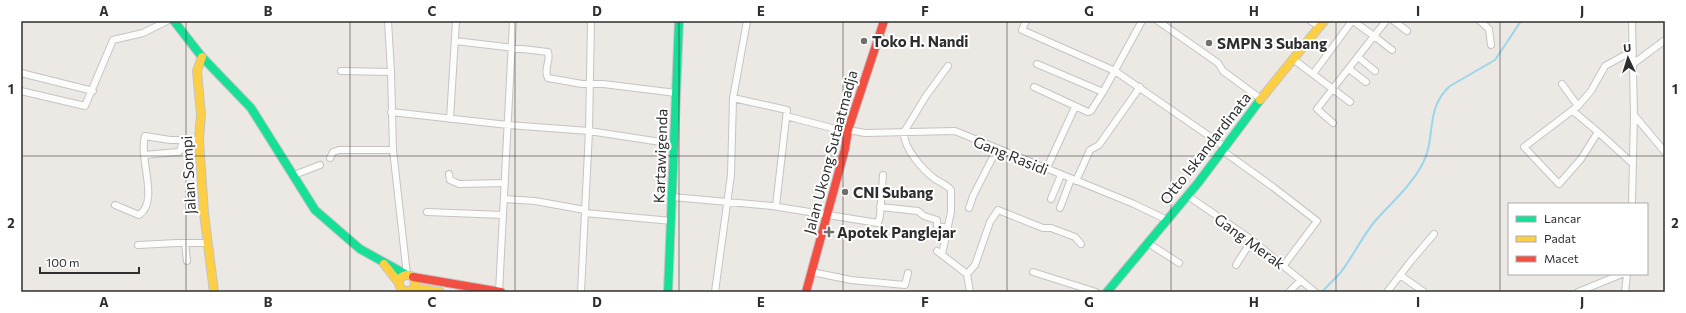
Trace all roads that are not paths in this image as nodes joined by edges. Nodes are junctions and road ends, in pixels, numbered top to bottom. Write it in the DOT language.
graph roads {
  1 [pos="167,21"];
  2 [pos="174,21"];
  3 [pos="388,21"];
  4 [pos="456,21"];
  5 [pos="513,21"];
  6 [pos="591,21"];
  7 [pos="679,21"];
  8 [pos="747,21"];
  9 [pos="884,21"];
  10 [pos="1026,21"];
  11 [pos="1142,21"];
  12 [pos="1158,21"];
  13 [pos="1311,21"];
  14 [pos="1352,21"];
  15 [pos="1386,21"];
  16 [pos="1394,21"];
  17 [pos="1480,21"];
  18 [pos="1632,21"];
  19 [pos="1322,24"];
  20 [pos="1407,31"];
  21 [pos="1374,36"];
  22 [pos="1665,40"];
  23 [pos="455,41"];
  24 [pos="1491,45"];
  25 [pos="512,47"];
  26 [pos="1392,50"];
  27 [pos="1632,51"];
  28 [pos="1358,57"];
  29 [pos="1293,59"];
  30 [pos="200,64"];
  31 [pos="1037,64"];
  32 [pos="1633,64"];
  33 [pos="948,66"];
  34 [pos="1349,69"];
  35 [pos="341,71"];
  36 [pos="1115,71"];
  37 [pos="1375,71"];
  38 [pos="392,72"];
  39 [pos="21,73"];
  40 [pos="1313,74"];
  41 [pos="1366,82"];
  42 [pos="591,83"];
  43 [pos="1562,84"];
  44 [pos="1034,86"];
  45 [pos="1140,87"];
  46 [pos="1333,89"];
  47 [pos="21,91"];
  48 [pos="93,91"];
  49 [pos="1103,92"];
  50 [pos="676,93"];
  51 [pos="734,98"];
  52 [pos="1261,98"];
  53 [pos="1350,102"];
  54 [pos="1075,107"];
  55 [pos="1575,108"];
  56 [pos="391,112"];
  57 [pos="1634,115"];
  58 [pos="786,116"];
  59 [pos="450,119"];
  60 [pos="1333,123"];
  61 [pos="508,125"];
  62 [pos="589,131"];
  63 [pos="847,131"];
  64 [pos="904,132"];
  65 [pos="1598,132"];
  66 [pos="183,140"];
  67 [pos="199,140"];
  68 [pos="674,144"];
  69 [pos="997,149"];
  70 [pos="1224,149"];
  71 [pos="392,150"];
  72 [pos="1665,152"];
  73 [pos="144,154"];
  74 [pos="330,158"];
  75 [pos="1633,164"];
  76 [pos="320,165"];
  77 [pos="1046,170"];
  78 [pos="448,174"];
  79 [pos="294,175"];
  80 [pos="883,175"];
  81 [pos="1061,175"];
  82 [pos="1074,180"];
  83 [pos="505,183"];
  84 [pos="1188,196"];
  85 [pos="672,197"];
  86 [pos="504,199"];
  87 [pos="1051,199"];
  88 [pos="727,201"];
  89 [pos="1632,203"];
  90 [pos="114,205"];
  91 [pos="776,206"];
  92 [pos="880,207"];
  93 [pos="969,208"];
  94 [pos="1060,208"];
  95 [pos="427,212"];
  96 [pos="585,212"];
  97 [pos="503,215"];
  98 [pos="827,215"];
  99 [pos="1167,220"];
  100 [pos="672,221"];
  101 [pos="948,228"];
  102 [pos="1434,234"];
  103 [pos="1252,240"];
  104 [pos="185,243"];
  105 [pos="208,243"];
  106 [pos="1148,243"];
  107 [pos="1081,244"];
  108 [pos="138,246"];
  109 [pos="187,261"];
  110 [pos="381,261"];
  111 [pos="1179,263"];
  112 [pos="1236,265"];
  113 [pos="1284,265"];
  114 [pos="812,272"];
  115 [pos="1033,272"];
  116 [pos="908,273"];
  117 [pos="967,274"];
  118 [pos="1400,275"];
  119 [pos="1627,275"];
  120 [pos="410,276"];
  121 [pos="1609,276"];
  122 [pos="1301,280"];
  123 [pos="399,284"];
  124 [pos="414,288"];
  125 [pos="1313,290"];
  126 [pos="214,292"];
  127 [pos="404,292"];
  128 [pos="440,292"];
  129 [pos="500,292"];
  130 [pos="581,292"];
  131 [pos="668,292"];
  132 [pos="715,292"];
  133 [pos="806,292"];
  134 [pos="970,292"];
  135 [pos="1096,292"];
  136 [pos="1107,292"];
  137 [pos="1289,292"];
  138 [pos="1387,292"];
  139 [pos="1424,292"];
  140 [pos="1578,292"];
  141 [pos="1625,292"];
  1 -- 48 [label="street"];
  2 -- 30 [label="main road"];
  3 -- 38 [label="street"];
  4 -- 23 [label="street"];
  5 -- 25 [label="street"];
  6 -- 42 [label="street"];
  7 -- 50 [label="main road, Kartawigenda"];
  8 -- 51 [label="street"];
  9 -- 63 [label="main road, Jalan Ukong Sutaatmadja"];
  10 -- 36 [label="street"];
  11 -- 36 [label="street"];
  12 -- 52 [label="street"];
  13 -- 19 [label="street"];
  14 -- 21 [label="street"];
  14 -- 40 [label="street"];
  15 -- 21 [label="street"];
  16 -- 20 [label="street"];
  17 -- 24 [label="street"];
  18 -- 27 [label="street"];
  19 -- 29 [label="main road, Otto Iskandardinata"];
  21 -- 26 [label="street"];
  21 -- 28 [label="street"];
  22 -- 32 [label="street"];
  23 -- 25 [label="street"];
  23 -- 59 [label="street"];
  25 -- 42 [label="street"];
  25 -- 61 [label="street"];
  27 -- 32 [label="street"];
  27 -- 55 [label="street"];
  28 -- 34 [label="street"];
  28 -- 37 [label="street"];
  29 -- 40 [label="street"];
  29 -- 52 [label="main road, Otto Iskandardinata"];
  30 -- 67 [label="main road, Jalan Sompi"];
  30 -- 79 [label="main road"];
  31 -- 49 [label="street"];
  32 -- 57 [label="street"];
  33 -- 64 [label="street"];
  34 -- 41 [label="street"];
  34 -- 46 [label="street"];
  35 -- 38 [label="street"];
  36 -- 45 [label="street"];
  36 -- 49 [label="street"];
  38 -- 56 [label="street"];
  39 -- 48 [label="street"];
  40 -- 46 [label="street"];
  42 -- 50 [label="street"];
  42 -- 62 [label="street"];
  43 -- 55 [label="street"];
  44 -- 54 [label="street"];
  45 -- 70 [label="street"];
  45 -- 82 [label="street"];
  46 -- 53 [label="street"];
  46 -- 60 [label="street"];
  47 -- 48 [label="street"];
  49 -- 54 [label="street"];
  50 -- 68 [label="main road, Kartawigenda"];
  51 -- 58 [label="street"];
  51 -- 88 [label="street"];
  52 -- 70 [label="main road, Otto Iskandardinata"];
  54 -- 77 [label="street"];
  55 -- 65 [label="street"];
  55 -- 65 [label="street"];
  56 -- 59 [label="street"];
  56 -- 71 [label="street"];
  57 -- 72 [label="street"];
  57 -- 75 [label="street"];
  58 -- 63 [label="street, Gang Rasidi"];
  58 -- 91 [label="street"];
  59 -- 61 [label="street"];
  61 -- 62 [label="street"];
  61 -- 83 [label="street"];
  62 -- 68 [label="street"];
  62 -- 96 [label="street"];
  63 -- 64 [label="street, Gang Rasidi"];
  63 -- 98 [label="main road, Jalan Ukong Sutaatmadja"];
  64 -- 69 [label="street, Gang Rasidi"];
  64 -- 101 [label="street"];
  65 -- 75 [label="street"];
  66 -- 67 [label="street"];
  66 -- 73 [label="street"];
  66 -- 73 [label="street"];
  67 -- 105 [label="main road, Jalan Sompi"];
  68 -- 85 [label="main road, Kartawigenda"];
  69 -- 77 [label="street, Gang Rasidi"];
  69 -- 93 [label="street"];
  70 -- 84 [label="main road, Otto Iskandardinata"];
  70 -- 113 [label="street"];
  71 -- 74 [label="street"];
  71 -- 120 [label="street"];
  73 -- 90 [label="street"];
  75 -- 89 [label="street"];
  76 -- 79 [label="street"];
  77 -- 81 [label="street, Gang Rasidi"];
  78 -- 83 [label="street"];
  79 -- 110 [label="main road"];
  80 -- 92 [label="street"];
  81 -- 82 [label="street, Gang Rasidi"];
  81 -- 87 [label="street"];
  82 -- 94 [label="street"];
  82 -- 99 [label="street, Gang Rasidi"];
  83 -- 86 [label="street"];
  84 -- 99 [label="main road, Otto Iskandardinata"];
  84 -- 103 [label="street, Gang Merak"];
  85 -- 88 [label="street"];
  85 -- 100 [label="main road, Kartawigenda"];
  86 -- 96 [label="street"];
  86 -- 97 [label="street"];
  88 -- 91 [label="street"];
  88 -- 132 [label="street"];
  91 -- 98 [label="street"];
  92 -- 98 [label="street"];
  92 -- 101 [label="street"];
  95 -- 97 [label="street"];
  96 -- 100 [label="street"];
  96 -- 130 [label="street"];
  97 -- 129 [label="street"];
  98 -- 114 [label="main road, Jalan Ukong Sutaatmadja"];
  99 -- 106 [label="main road, Otto Iskandardinata"];
  100 -- 131 [label="main road, Kartawigenda"];
  101 -- 117 [label="street"];
  102 -- 118 [label="street"];
  103 -- 112 [label="street"];
  103 -- 113 [label="street, Gang Merak"];
  104 -- 105 [label="street"];
  104 -- 108 [label="street"];
  104 -- 109 [label="street"];
  105 -- 126 [label="main road, Jalan Sompi"];
  106 -- 111 [label="street"];
  106 -- 136 [label="main road, Otto Iskandardinata"];
  107 -- 117 [label="street"];
  110 -- 120 [label="main road"];
  110 -- 123 [label="main road"];
  113 -- 122 [label="street, Gang Merak"];
  114 -- 116 [label="street"];
  114 -- 133 [label="main road, Jalan Ukong Sutaatmadja"];
  115 -- 135 [label="street"];
  117 -- 134 [label="street"];
  118 -- 138 [label="street"];
  118 -- 139 [label="street"];
  119 -- 141 [label="street"];
  120 -- 123 [label="main road"];
  120 -- 124 [label="main road"];
  120 -- 129 [label="main road"];
  121 -- 140 [label="street"];
  122 -- 125 [label="street, Gang Merak"];
  122 -- 137 [label="street"];
  123 -- 127 [label="main road"];
  124 -- 127 [label="main road"];
  124 -- 128 [label="main road"];
}
